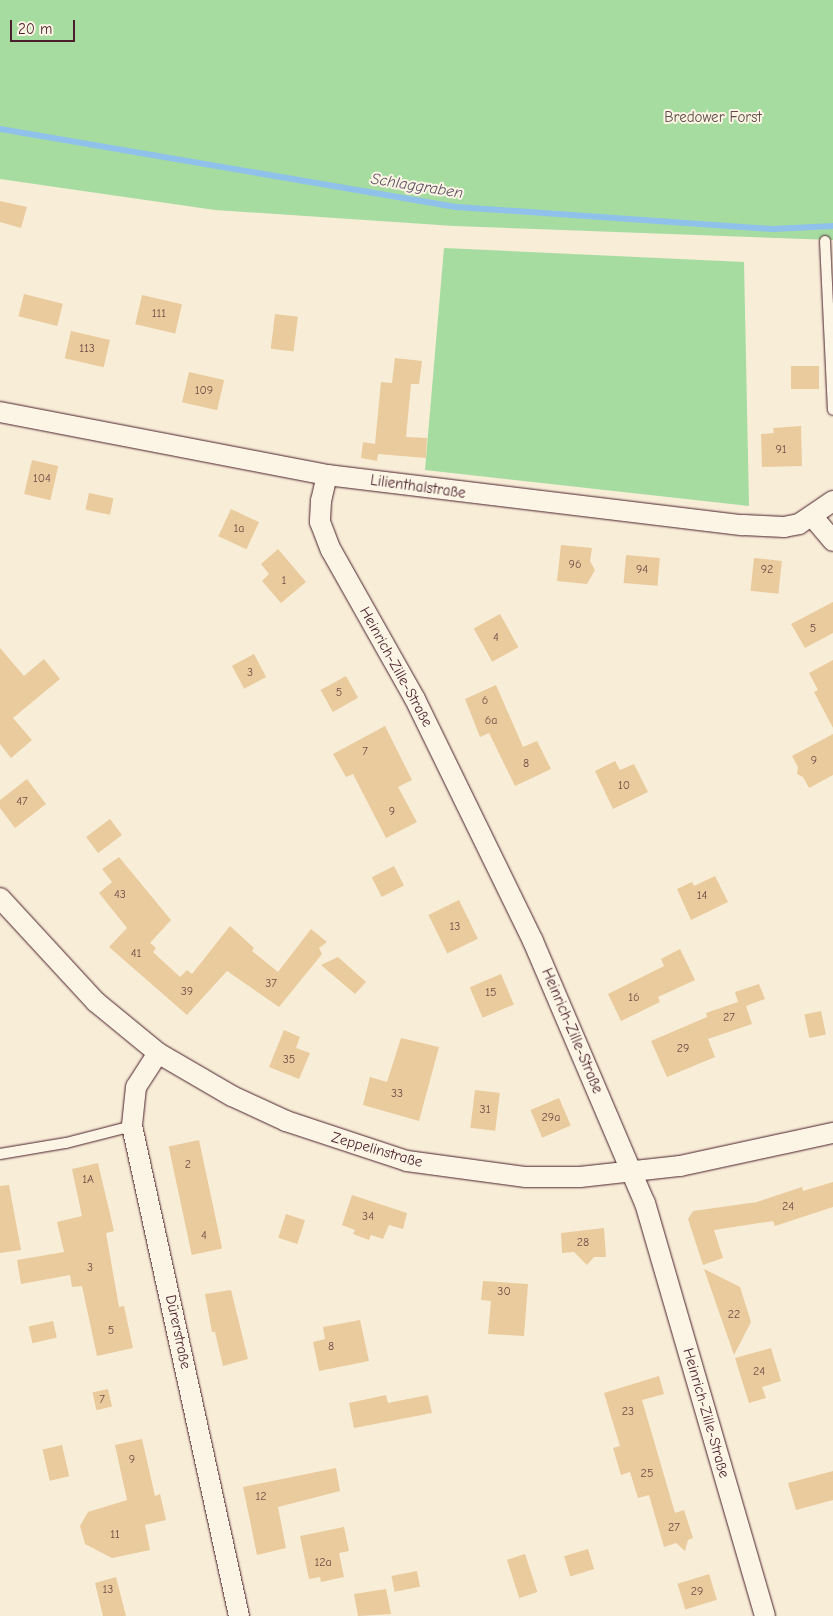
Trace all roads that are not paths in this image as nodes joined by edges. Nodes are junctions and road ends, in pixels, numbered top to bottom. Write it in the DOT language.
graph roads {
  1 [pos="825,241"];
  2 [pos="833,410"];
  3 [pos="0,412"];
  4 [pos="327,475"];
  5 [pos="833,501"];
  6 [pos="813,517"];
  7 [pos="833,541"];
  8 [pos="0,898"];
  9 [pos="158,1053"];
  10 [pos="132,1126"];
  11 [pos="833,1133"];
  12 [pos="0,1154"];
  13 [pos="632,1173"];
  14 [pos="239,1616"];
  15 [pos="765,1616"];
  1 -- 2 [label="lane"];
  3 -- 4 [label="street, Lilienthalstraße"];
  4 -- 6 [label="street, Lilienthalstraße"];
  4 -- 13 [label="street, Heinrich-Zille-Straße"];
  5 -- 6 [label="street, Lilienthalstraße"];
  6 -- 7 [label="street"];
  8 -- 9 [label="street, Zeppelinstraße"];
  9 -- 10 [label="street, Dürerstraße"];
  9 -- 13 [label="street, Zeppelinstraße"];
  10 -- 12 [label="lane"];
  10 -- 14 [label="street, Dürerstraße"];
  11 -- 13 [label="street, Zeppelinstraße"];
  13 -- 15 [label="street, Heinrich-Zille-Straße"];
}
